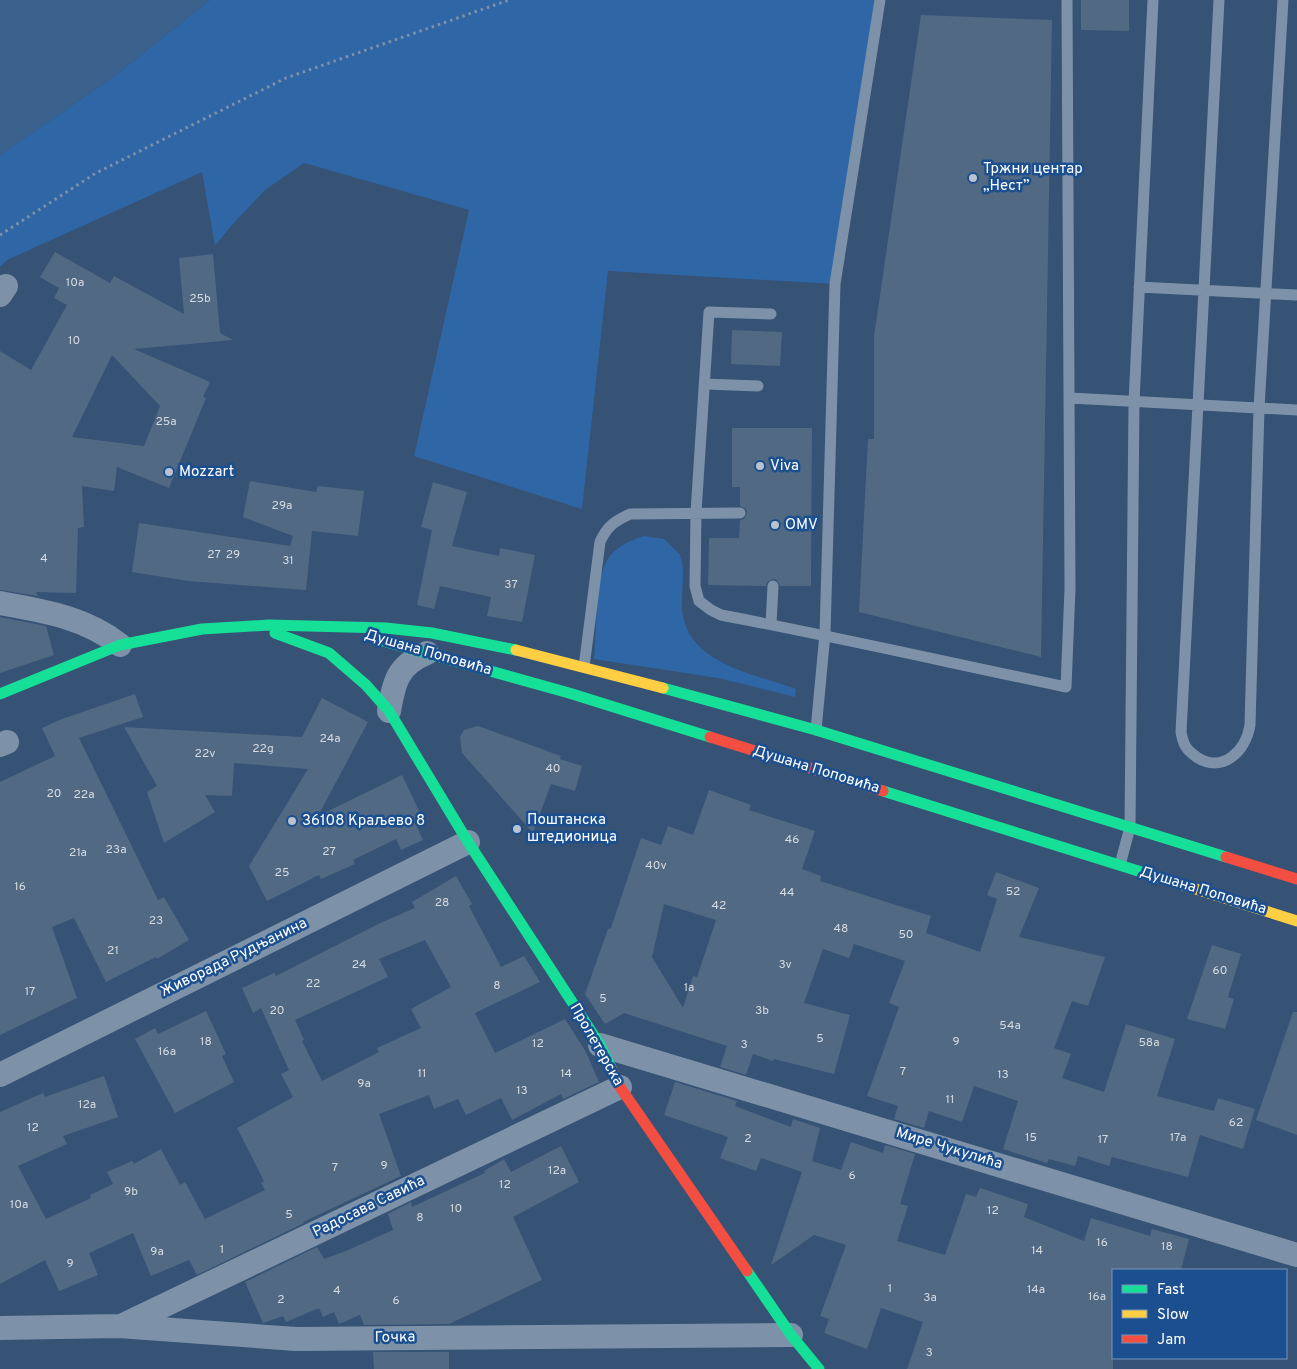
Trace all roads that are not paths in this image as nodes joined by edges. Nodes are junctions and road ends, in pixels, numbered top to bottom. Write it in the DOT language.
graph roads {
  1 [pos="880,0"];
  2 [pos="1067,0"];
  3 [pos="1153,0"];
  4 [pos="1219,0"];
  5 [pos="1283,0"];
  6 [pos="1139,287"];
  7 [pos="1202,290"];
  8 [pos="1266,293"];
  9 [pos="1297,295"];
  10 [pos="771,314"];
  11 [pos="705,384"];
  12 [pos="758,386"];
  13 [pos="1070,398"];
  14 [pos="1134,402"];
  15 [pos="1196,405"];
  16 [pos="1259,408"];
  17 [pos="1297,410"];
  18 [pos="696,512"];
  19 [pos="740,513"];
  20 [pos="773,586"];
  21 [pos="0,603"];
  22 [pos="771,624"];
  23 [pos="255,626"];
  24 [pos="333,627"];
  25 [pos="825,634"];
  26 [pos="120,645"];
  27 [pos="427,653"];
  28 [pos="584,667"];
  29 [pos="0,694"];
  30 [pos="389,711"];
  31 [pos="816,730"];
  32 [pos="1130,827"];
  33 [pos="468,842"];
  34 [pos="1120,865"];
  35 [pos="1297,879"];
  36 [pos="1297,921"];
  37 [pos="600,1045"];
  38 [pos="0,1075"];
  39 [pos="620,1087"];
  40 [pos="1297,1255"];
  41 [pos="119,1326"];
  42 [pos="0,1328"];
  43 [pos="791,1335"];
  44 [pos="819,1369"];
  1 -- 25 [label="lane"];
  2 -- 13 [label="lane"];
  3 -- 6 [label="lane"];
  4 -- 7 [label="lane"];
  5 -- 8 [label="lane"];
  6 -- 7 [label="lane"];
  6 -- 14 [label="lane"];
  7 -- 8 [label="lane"];
  7 -- 15 [label="lane"];
  8 -- 9 [label="lane"];
  8 -- 16 [label="lane"];
  10 -- 11 [label="lane"];
  11 -- 12 [label="lane"];
  11 -- 18 [label="lane"];
  13 -- 14 [label="lane"];
  13 -- 25 [label="lane"];
  14 -- 15 [label="lane"];
  14 -- 32 [label="lane"];
  15 -- 16 [label="lane"];
  15 -- 16 [label="lane"];
  16 -- 17 [label="lane"];
  18 -- 19 [label="lane"];
  18 -- 22 [label="lane"];
  18 -- 28 [label="lane"];
  20 -- 22 [label="lane"];
  21 -- 26 [label="street"];
  22 -- 25 [label="lane"];
  23 -- 24 [label="main road, Душана Поповића"];
  23 -- 26 [label="main road, Душана Поповића"];
  23 -- 30 [label="main road, Пролетерска"];
  24 -- 27 [label="main road, Душана Поповића"];
  24 -- 28 [label="main road, Душана Поповића"];
  25 -- 31 [label="lane"];
  26 -- 29 [label="main road, Душана Поповића"];
  27 -- 30 [label="street"];
  27 -- 34 [label="main road, Душана Поповића"];
  28 -- 31 [label="main road, Душана Поповића"];
  30 -- 33 [label="main road, Пролетерска"];
  31 -- 32 [label="main road, Душана Поповића"];
  32 -- 34 [label="lane"];
  32 -- 35 [label="main road, Душана Поповића"];
  33 -- 37 [label="main road, Пролетерска"];
  33 -- 38 [label="street, Живорада Рудњанина"];
  34 -- 36 [label="main road, Душана Поповића"];
  37 -- 39 [label="main road, Пролетерска"];
  37 -- 40 [label="street, Мире Чукулића"];
  39 -- 41 [label="street, Радосава Савића"];
  39 -- 43 [label="main road, Пролетерска"];
  41 -- 42 [label="street, Гочка"];
  41 -- 43 [label="street, Гочка"];
  43 -- 44 [label="main road, Пролетерска"];
}
